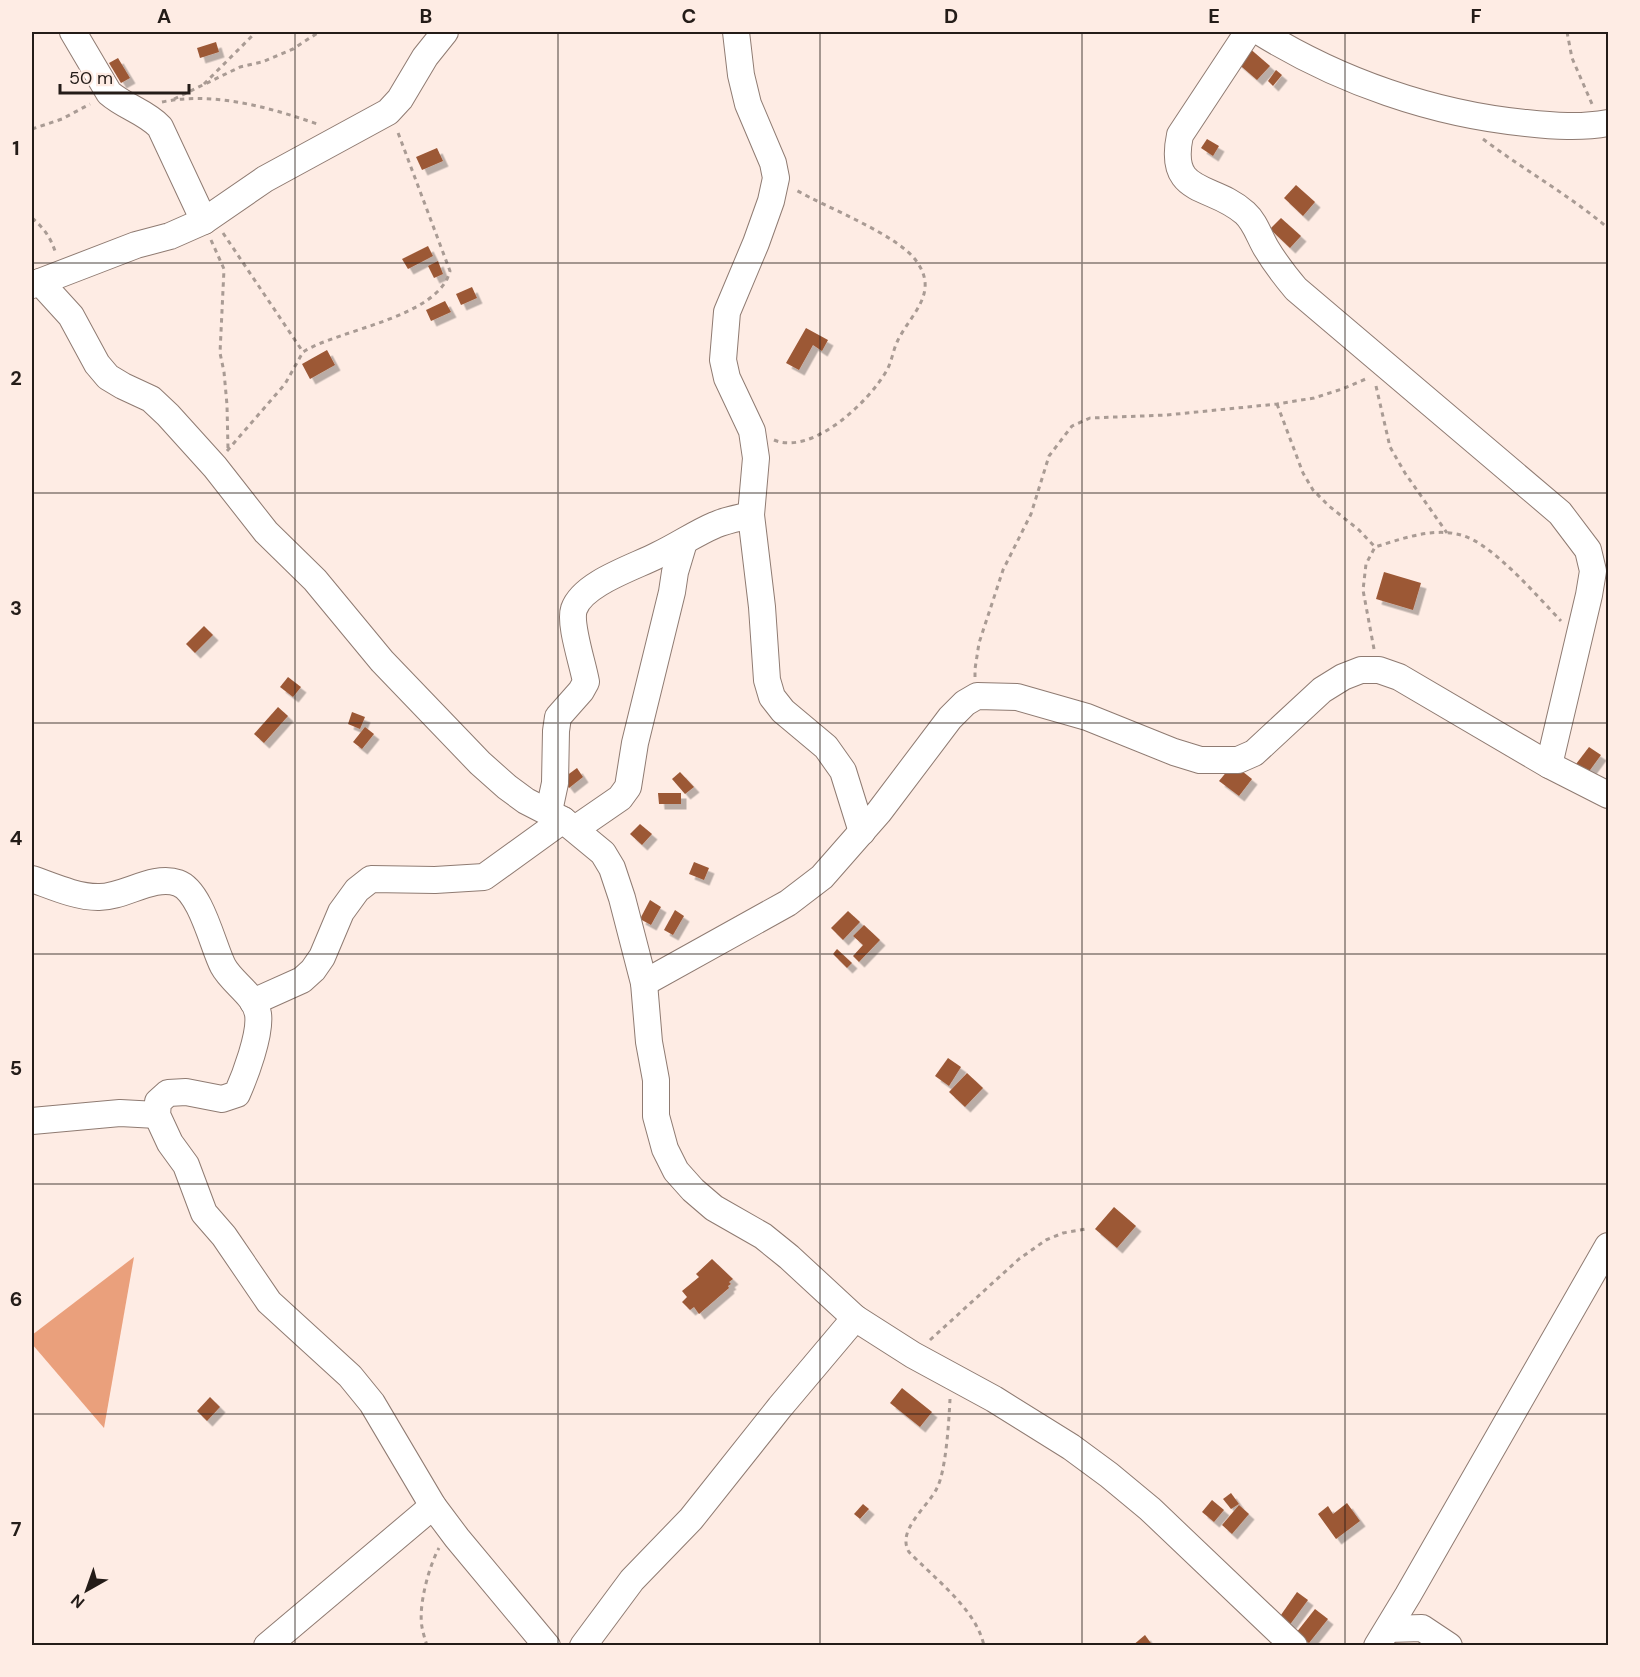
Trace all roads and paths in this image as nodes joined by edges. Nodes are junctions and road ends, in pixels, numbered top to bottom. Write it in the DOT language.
graph roads {
  1 [pos="73,32"];
  2 [pos="256,32"];
  3 [pos="319,32"];
  4 [pos="445,32"];
  5 [pos="736,32"];
  6 [pos="1248,32"];
  7 [pos="1260,32"];
  8 [pos="1567,32"];
  9 [pos="203,85"];
  10 [pos="109,93"];
  11 [pos="170,101"];
  12 [pos="133,109"];
  13 [pos="388,112"];
  14 [pos="1606,124"];
  15 [pos="32,129"];
  16 [pos="1475,133"];
  17 [pos="347,135"];
  18 [pos="776,178"];
  19 [pos="32,218"];
  20 [pos="208,219"];
  21 [pos="1608,228"];
  22 [pos="44,280"];
  23 [pos="303,352"];
  24 [pos="1277,404"];
  25 [pos="752,431"];
  26 [pos="221,459"];
  27 [pos="751,515"];
  28 [pos="1447,533"];
  29 [pos="684,542"];
  30 [pos="1375,547"];
  31 [pos="1579,639"];
  32 [pos="1379,670"];
  33 [pos="977,696"];
  34 [pos="1549,765"];
  35 [pos="1608,795"];
  36 [pos="562,820"];
  37 [pos="862,832"];
  38 [pos="32,879"];
  39 [pos="644,983"];
  40 [pos="253,1002"];
  41 [pos="158,1115"];
  42 [pos="32,1121"];
  43 [pos="1086,1229"];
  44 [pos="1608,1246"];
  45 [pos="855,1318"];
  46 [pos="913,1355"];
  47 [pos="951,1375"];
  48 [pos="433,1506"];
  49 [pos="449,1528"];
  50 [pos="1408,1595"];
  51 [pos="1422,1628"];
  52 [pos="1382,1637"];
  53 [pos="267,1646"];
  54 [pos="427,1646"];
  55 [pos="547,1646"];
  56 [pos="583,1646"];
  57 [pos="984,1646"];
  58 [pos="1294,1646"];
  59 [pos="1449,1646"];
  1 -- 10 [label="street"];
  2 -- 9 [label="path"];
  3 -- 9 [label="path"];
  4 -- 13 [label="street"];
  5 -- 18 [label="street"];
  6 -- 31 [label="street"];
  7 -- 14 [label="street"];
  8 -- 14 [label="path"];
  9 -- 11 [label="path"];
  10 -- 12 [label="street"];
  10 -- 15 [label="path"];
  11 -- 12 [label="path"];
  11 -- 17 [label="path"];
  12 -- 20 [label="street"];
  13 -- 17 [label="street"];
  13 -- 23 [label="path"];
  16 -- 21 [label="path"];
  17 -- 20 [label="street"];
  18 -- 25 [label="street"];
  18 -- 25 [label="path"];
  19 -- 22 [label="path"];
  20 -- 22 [label="street"];
  20 -- 23 [label="path"];
  20 -- 26 [label="path"];
  22 -- 26 [label="street"];
  23 -- 26 [label="path"];
  24 -- 28 [label="path"];
  24 -- 30 [label="path"];
  24 -- 33 [label="path"];
  25 -- 27 [label="street"];
  26 -- 36 [label="street"];
  27 -- 29 [label="street"];
  27 -- 37 [label="street"];
  28 -- 30 [label="path"];
  28 -- 31 [label="path"];
  29 -- 36 [label="street"];
  29 -- 36 [label="street"];
  30 -- 32 [label="path"];
  31 -- 34 [label="street"];
  32 -- 33 [label="street"];
  32 -- 34 [label="street"];
  33 -- 37 [label="street"];
  34 -- 35 [label="street"];
  36 -- 39 [label="street"];
  36 -- 40 [label="street"];
  37 -- 39 [label="street"];
  38 -- 40 [label="street"];
  39 -- 45 [label="street"];
  40 -- 41 [label="street"];
  41 -- 42 [label="street"];
  41 -- 48 [label="street"];
  43 -- 46 [label="path"];
  44 -- 50 [label="street"];
  45 -- 46 [label="street"];
  45 -- 56 [label="street"];
  46 -- 47 [label="street"];
  47 -- 57 [label="path"];
  47 -- 58 [label="street"];
  48 -- 49 [label="street"];
  48 -- 53 [label="street"];
  49 -- 54 [label="path"];
  49 -- 55 [label="street"];
  50 -- 51 [label="street"];
  50 -- 52 [label="street"];
  51 -- 52 [label="street"];
  51 -- 59 [label="street"];
}
